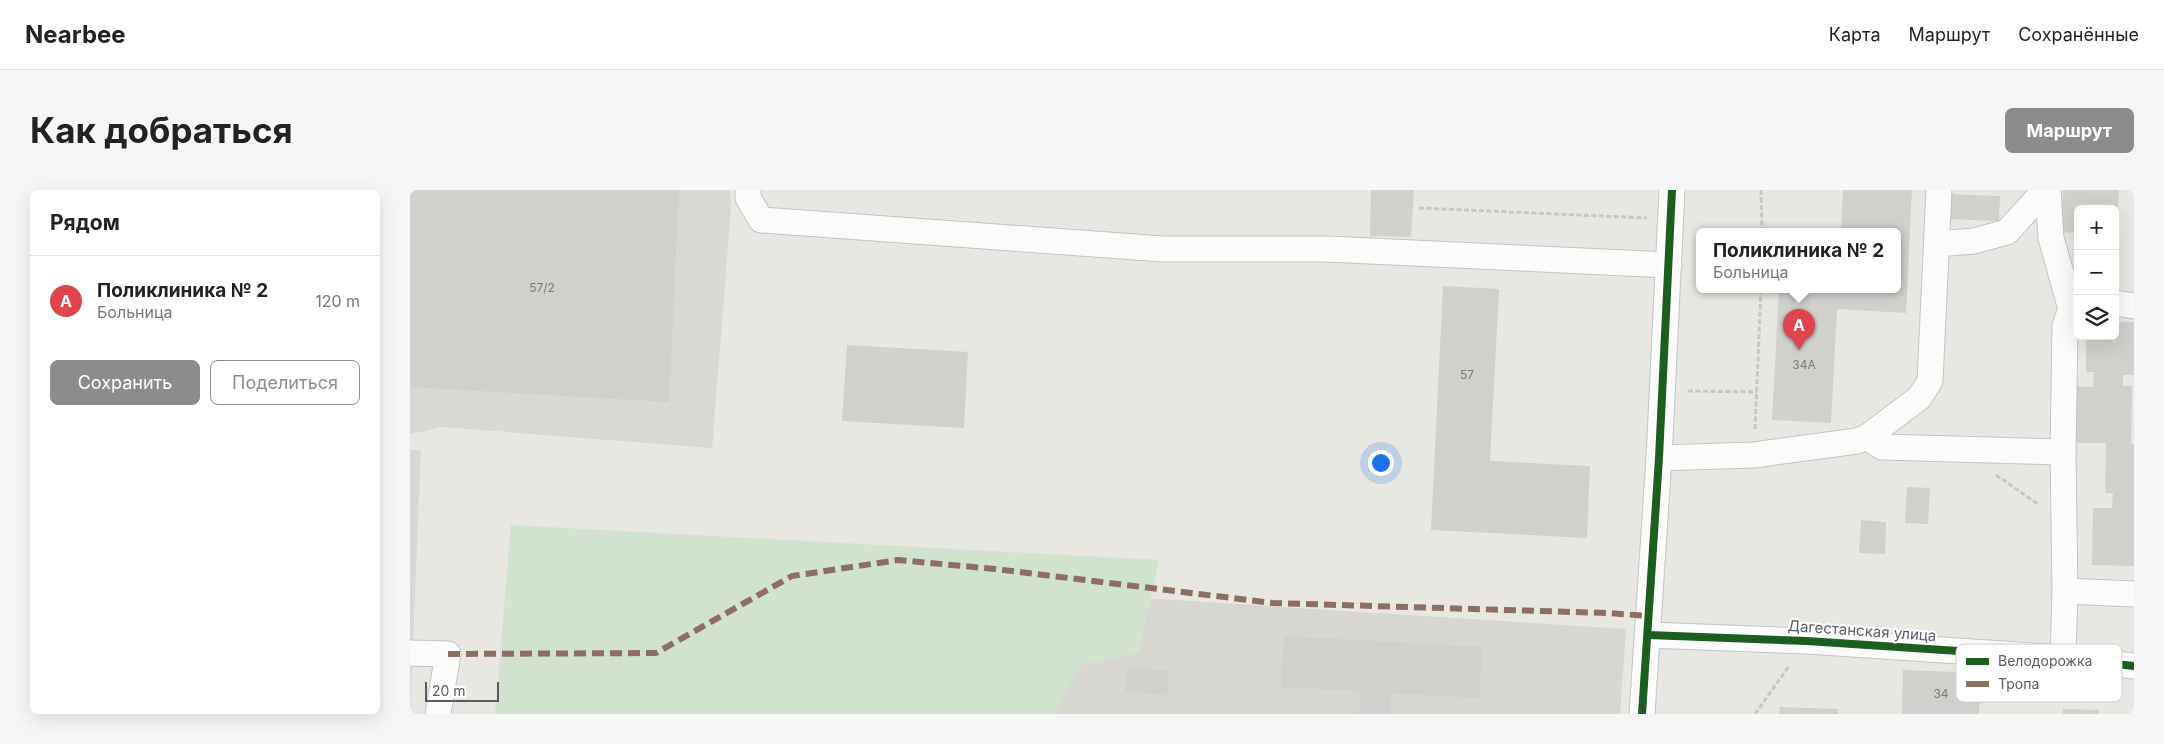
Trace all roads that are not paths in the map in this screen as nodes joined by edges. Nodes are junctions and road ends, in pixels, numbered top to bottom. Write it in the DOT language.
graph roads {
  1 [pos="748,190"];
  2 [pos="1672,190"];
  3 [pos="1939,190"];
  4 [pos="2046,190"];
  5 [pos="1937,244"];
  6 [pos="1669,265"];
  7 [pos="2119,304"];
  8 [pos="2134,306"];
  9 [pos="2074,308"];
  10 [pos="1866,438"];
  11 [pos="2063,452"];
  12 [pos="1659,458"];
  13 [pos="2065,591"];
  14 [pos="2134,594"];
  15 [pos="1648,635"];
  16 [pos="2063,644"];
  17 [pos="1956,651"];
  18 [pos="410,653"];
  19 [pos="438,714"];
  20 [pos="1642,714"];
  1 -- 6 [label="street"];
  2 -- 6 [label="street"];
  3 -- 5 [label="street"];
  4 -- 5 [label="street"];
  4 -- 9 [label="street"];
  5 -- 10 [label="street"];
  6 -- 12 [label="street"];
  7 -- 8 [label="street"];
  9 -- 11 [label="street"];
  10 -- 11 [label="street"];
  10 -- 12 [label="street"];
  11 -- 13 [label="street"];
  12 -- 15 [label="street"];
  13 -- 14 [label="street"];
  13 -- 16 [label="street"];
  15 -- 17 [label="street, Дагестанская улица"];
  15 -- 20 [label="street"];
  18 -- 19 [label="street"];
}
